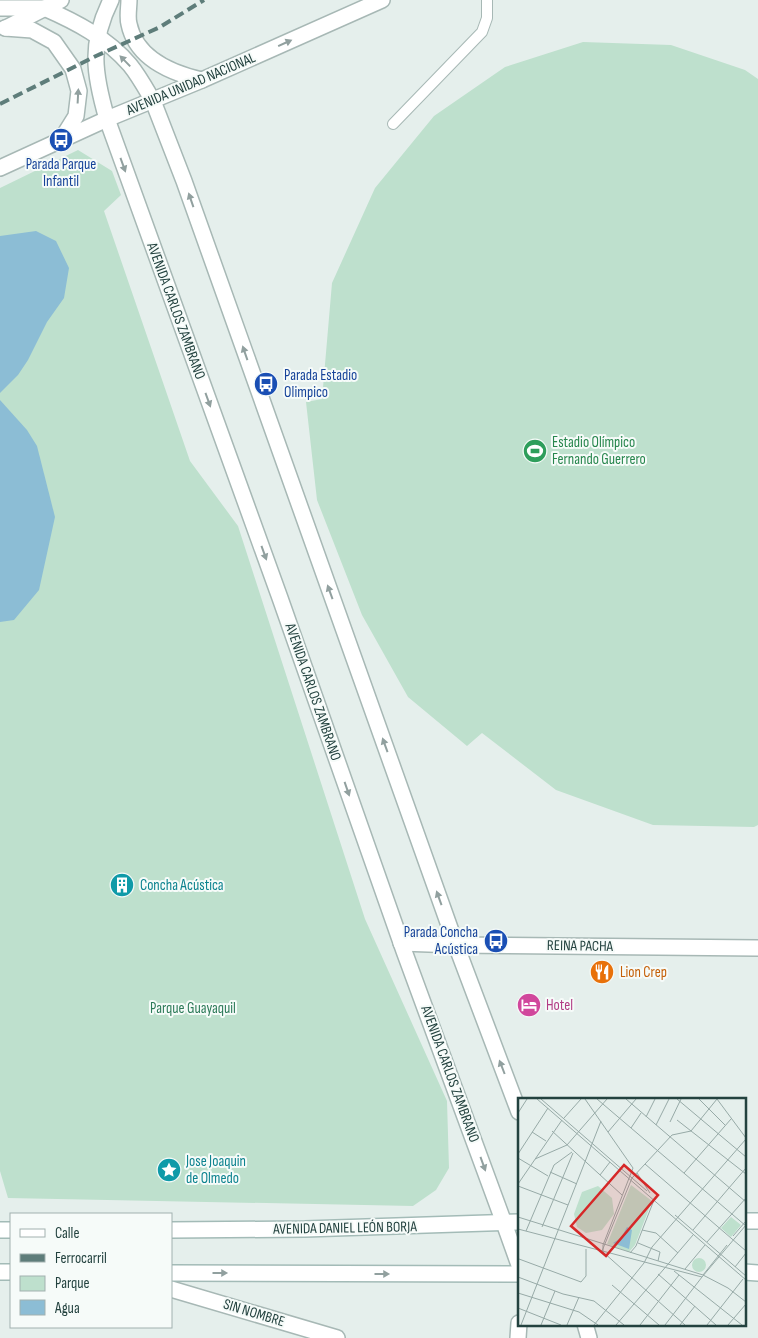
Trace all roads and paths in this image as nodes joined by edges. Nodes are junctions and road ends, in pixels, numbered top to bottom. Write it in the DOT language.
graph roads {
  1 [pos="61,0"];
  2 [pos="111,0"];
  3 [pos="129,0"];
  4 [pos="382,0"];
  5 [pos="487,0"];
  6 [pos="0,8"];
  7 [pos="44,8"];
  8 [pos="3,29"];
  9 [pos="97,36"];
  10 [pos="202,80"];
  11 [pos="153,101"];
  12 [pos="107,119"];
  13 [pos="393,124"];
  14 [pos="61,140"];
  15 [pos="0,168"];
  16 [pos="401,943"];
  17 [pos="456,945"];
  18 [pos="758,948"];
  19 [pos="518,1109"];
  20 [pos="512,1222"];
  21 [pos="172,1230"];
  22 [pos="518,1259"];
  23 [pos="172,1273"];
  24 [pos="518,1274"];
  25 [pos="172,1289"];
  26 [pos="337,1338"];
  1 -- 7 [label="street"];
  2 -- 9 [label="street, AVENIDA CARLOS ZAMBRANO"];
  3 -- 10 [label="street"];
  10 -- 4 [label="street, AVENIDA UNIDAD NACIONAL, one-way"];
  5 -- 13 [label="lane"];
  6 -- 7 [label="street"];
  7 -- 8 [label="street"];
  7 -- 9 [label="street"];
  14 -- 8 [label="street, one-way"];
  11 -- 9 [label="street, one-way"];
  9 -- 12 [label="street, AVENIDA CARLOS ZAMBRANO"];
  10 -- 11 [label="street, AVENIDA UNIDAD NACIONAL"];
  11 -- 12 [label="street, AVENIDA UNIDAD NACIONAL"];
  17 -- 11 [label="street, one-way"];
  12 -- 14 [label="street, AVENIDA UNIDAD NACIONAL"];
  12 -- 16 [label="street, AVENIDA CARLOS ZAMBRANO, one-way"];
  14 -- 15 [label="street, AVENIDA UNIDAD NACIONAL"];
  16 -- 17 [label="street, REINA PACHA"];
  16 -- 20 [label="street, AVENIDA CARLOS ZAMBRANO, one-way"];
  17 -- 18 [label="street, REINA PACHA"];
  19 -- 17 [label="street, one-way"];
  20 -- 21 [label="street, AVENIDA DANIEL LEÓN BORJA"];
  20 -- 22 [label="street, AVENIDA CARLOS ZAMBRANO"];
  23 -- 24 [label="street, one-way"];
  25 -- 26 [label="street, SIN NOMBRE"];
}
